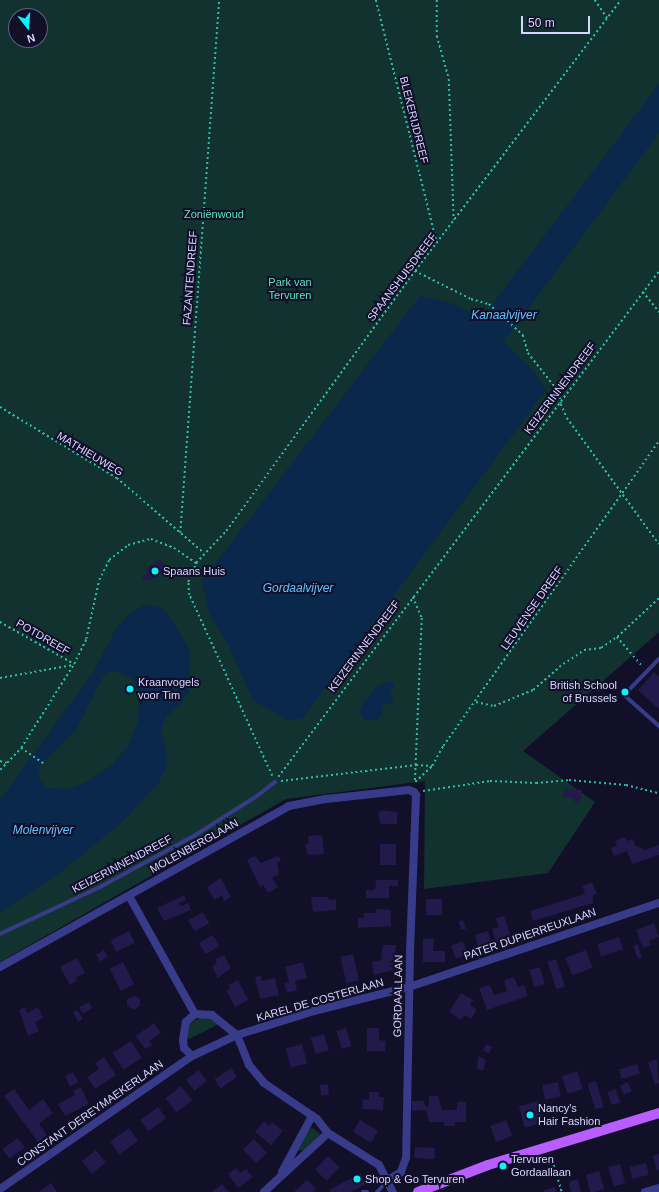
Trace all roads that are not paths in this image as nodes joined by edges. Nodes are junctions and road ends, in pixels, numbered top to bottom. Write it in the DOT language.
graph roads {
  1 [pos="659,659"];
  2 [pos="659,726"];
  3 [pos="275,782"];
  4 [pos="414,792"];
  5 [pos="128,896"];
  6 [pos="659,903"];
  7 [pos="0,934"];
  8 [pos="0,967"];
  9 [pos="409,987"];
  10 [pos="195,1014"];
  11 [pos="237,1035"];
  12 [pos="192,1056"];
  13 [pos="659,1113"];
  14 [pos="312,1116"];
  15 [pos="328,1133"];
  16 [pos="279,1178"];
  17 [pos="388,1180"];
  18 [pos="659,1188"];
  19 [pos="0,1189"];
  20 [pos="264,1192"];
  21 [pos="363,1192"];
  22 [pos="367,1192"];
  23 [pos="377,1192"];
  24 [pos="394,1192"];
  25 [pos="418,1192"];
  26 [pos="644,1192"];
  1 -- 2 [label="lane"];
  3 -- 7 [label="lane, KEIZERINNENDREEF"];
  4 -- 5 [label="street, MOLENBERGLAAN"];
  4 -- 9 [label="street, GORDAALLAAN"];
  5 -- 8 [label="street, MOLENBERGLAAN"];
  5 -- 10 [label="street"];
  6 -- 9 [label="street, PATER DUPIERREUXLAAN"];
  9 -- 11 [label="street, KAREL DE COSTERLAAN"];
  9 -- 17 [label="street, GORDAALLAAN"];
  10 -- 11 [label="street"];
  10 -- 12 [label="street"];
  11 -- 12 [label="street, KAREL DE COSTERLAAN"];
  11 -- 14 [label="street"];
  12 -- 19 [label="street, CONSTANT DEREYMAEKERLAAN"];
  13 -- 25 [label="main road"];
  14 -- 15 [label="street"];
  14 -- 16 [label="street"];
  15 -- 16 [label="street"];
  15 -- 17 [label="street"];
  16 -- 20 [label="street"];
  17 -- 23 [label="lane"];
  17 -- 24 [label="street"];
  18 -- 26 [label="street"];
  21 -- 22 [label="lane"];
}
